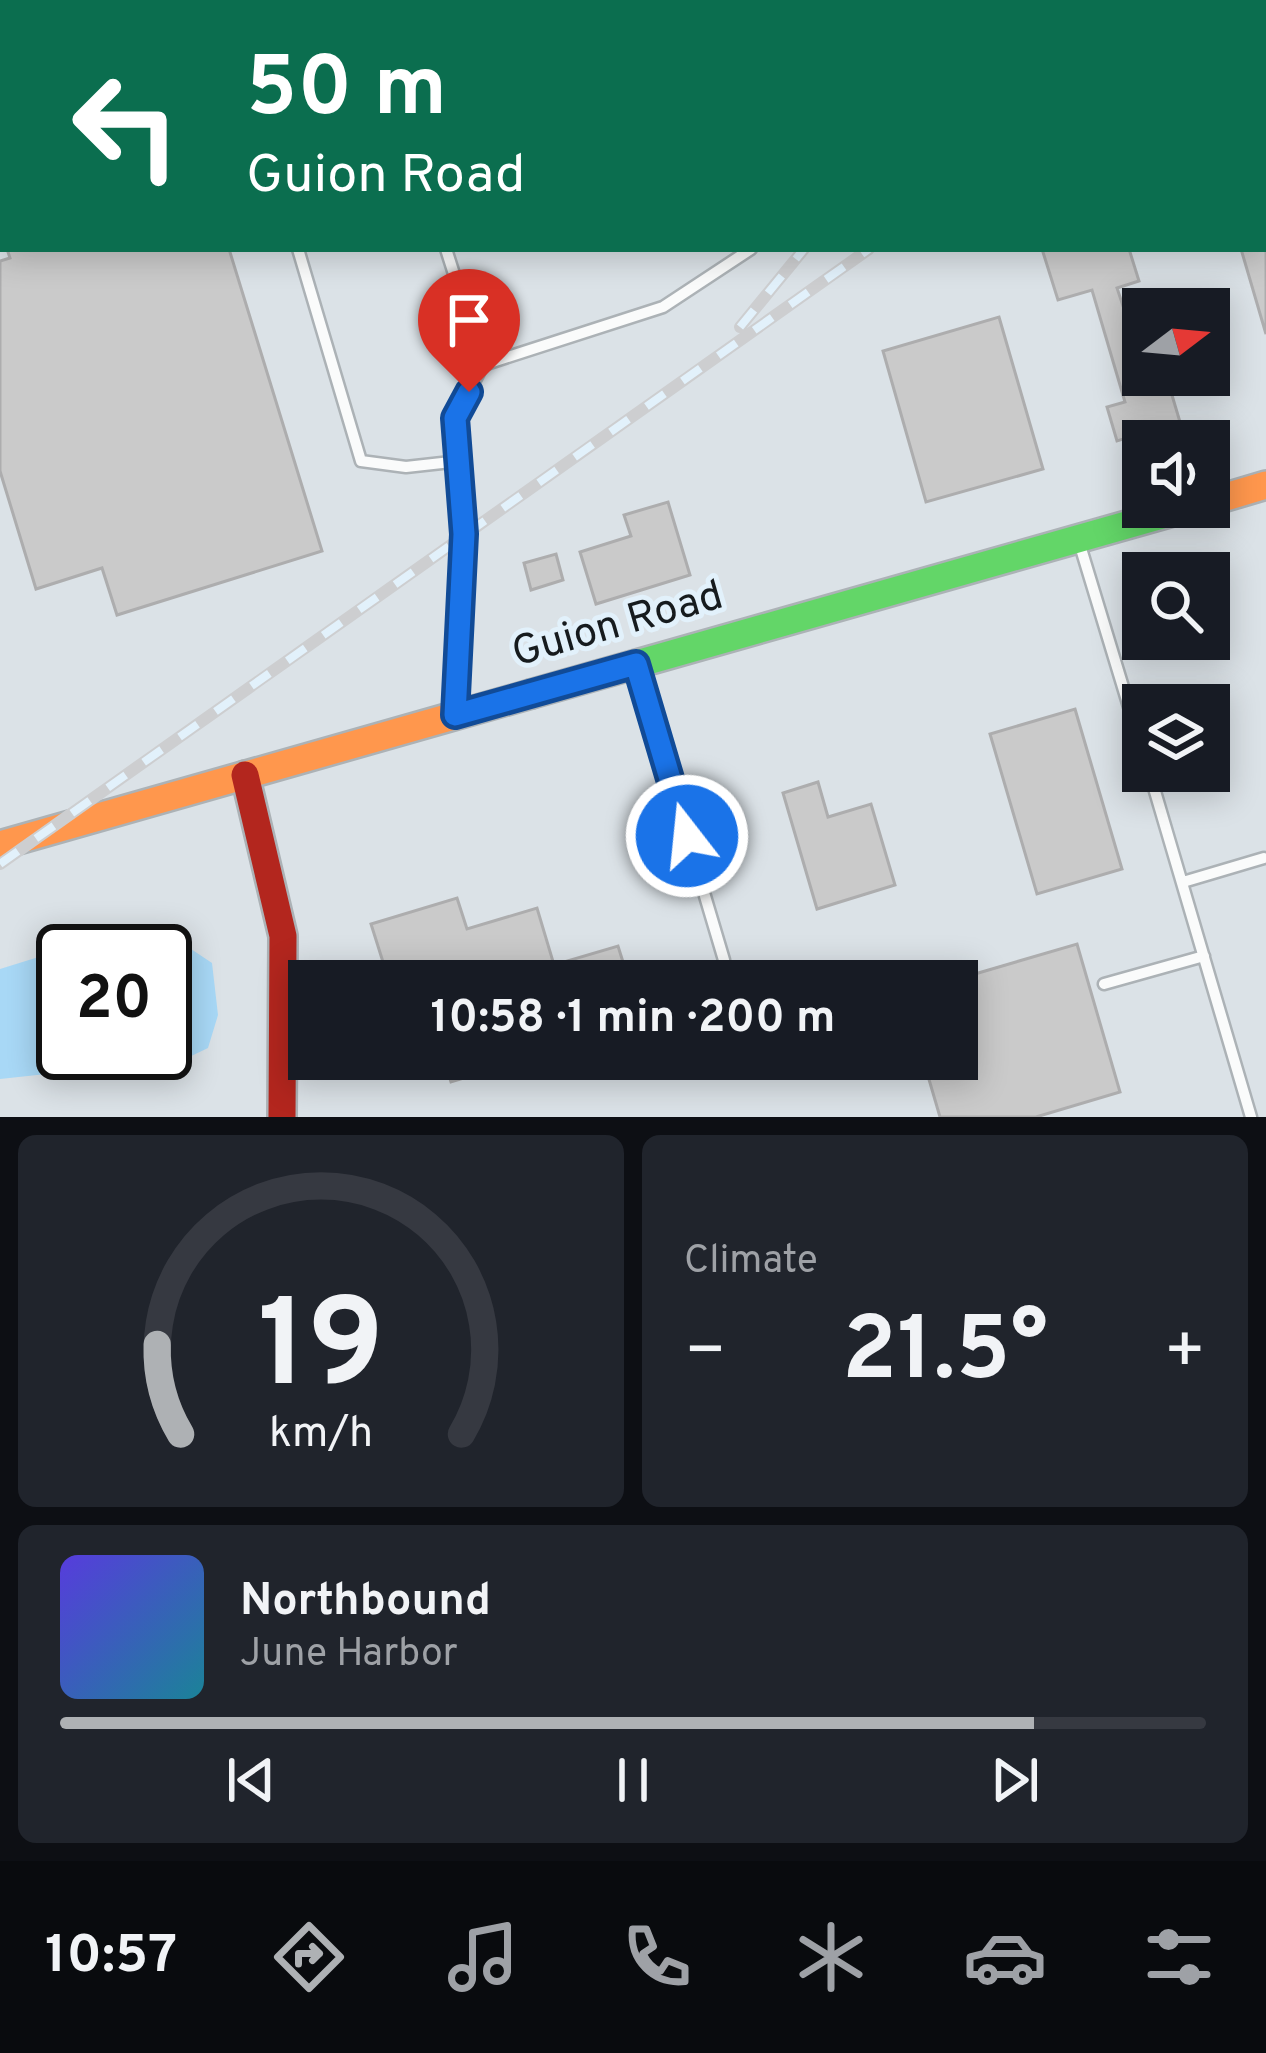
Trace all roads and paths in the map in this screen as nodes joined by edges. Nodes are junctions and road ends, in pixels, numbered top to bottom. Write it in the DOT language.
graph roads {
  1 [pos="299,252"];
  2 [pos="447,252"];
  3 [pos="746,252"];
  4 [pos="483,364"];
  5 [pos="460,461"];
  6 [pos="1266,485"];
  7 [pos="1230,496"];
  8 [pos="1122,526"];
  9 [pos="1078,539"];
  10 [pos="636,664"];
  11 [pos="1122,684"];
  12 [pos="455,715"];
  13 [pos="245,775"];
  14 [pos="1156,792"];
  15 [pos="0,845"];
  16 [pos="1264,858"];
  17 [pos="1184,882"];
  18 [pos="1204,956"];
  19 [pos="724,960"];
  20 [pos="1104,984"];
  21 [pos="282,1117"];
  22 [pos="1251,1117"];
  1 -- 5 [label="lane"];
  2 -- 4 [label="lane"];
  3 -- 4 [label="lane"];
  4 -- 5 [label="lane"];
  5 -- 12 [label="lane"];
  6 -- 7 [label="street"];
  8 -- 9 [label="street, Guion Road"];
  9 -- 10 [label="street, Guion Road"];
  9 -- 11 [label="lane"];
  10 -- 12 [label="street, Guion Road"];
  10 -- 19 [label="lane"];
  12 -- 13 [label="street, Guion Road"];
  13 -- 15 [label="street, Guion Road"];
  13 -- 21 [label="street"];
  14 -- 17 [label="lane"];
  16 -- 17 [label="lane"];
  17 -- 18 [label="lane"];
  18 -- 20 [label="lane"];
  18 -- 22 [label="lane"];
}
